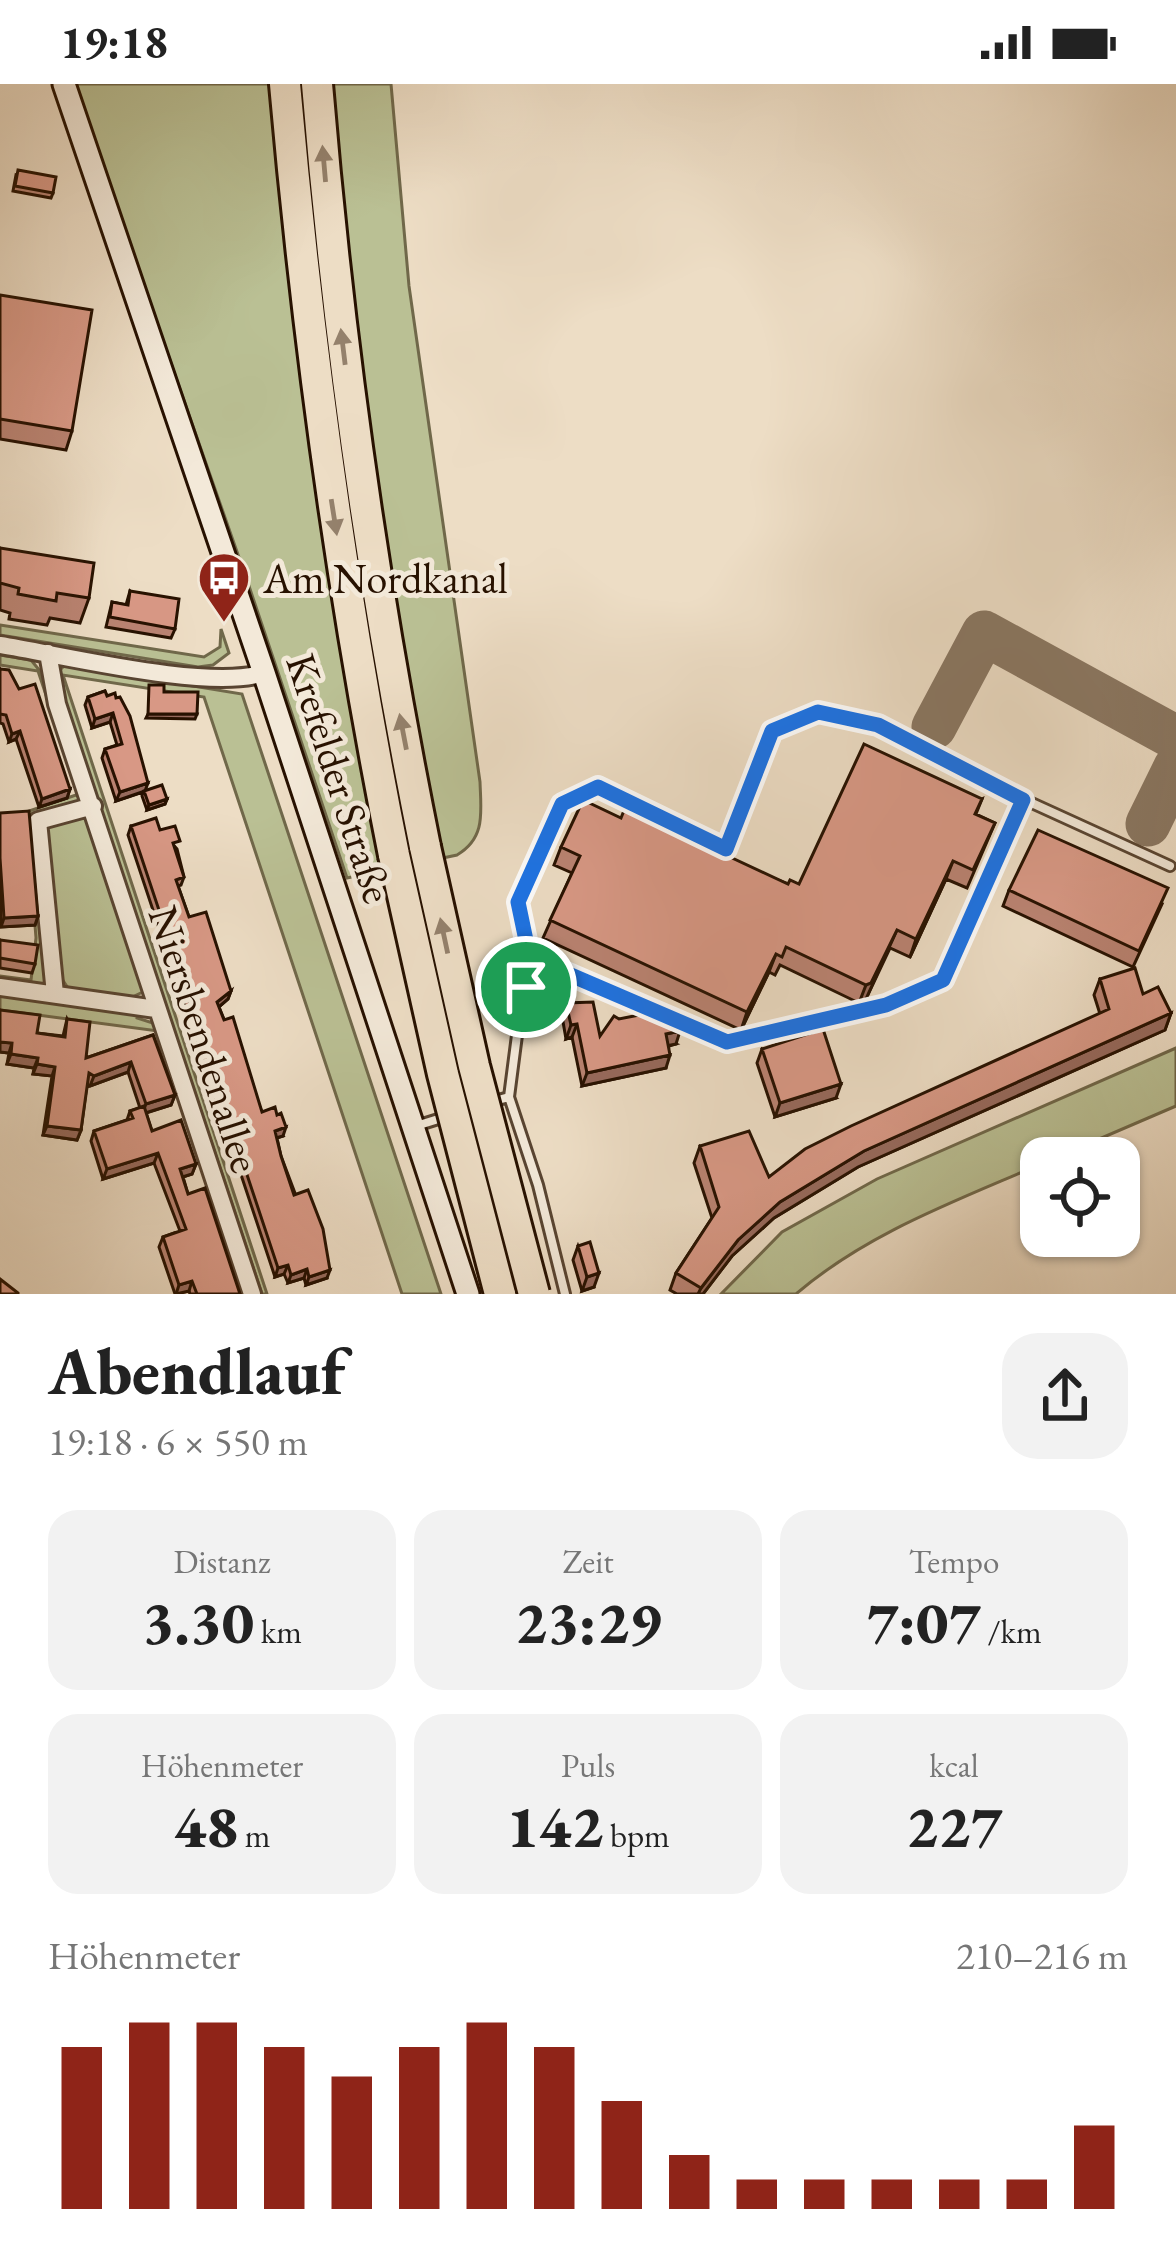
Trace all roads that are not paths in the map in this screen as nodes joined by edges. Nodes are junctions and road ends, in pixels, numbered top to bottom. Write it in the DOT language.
graph roads {
  1 [pos="64,84"];
  2 [pos="275,84"];
  3 [pos="285,84"];
  4 [pos="317,84"];
  5 [pos="291,156"];
  6 [pos="0,645"];
  7 [pos="48,653"];
  8 [pos="264,674"];
  9 [pos="1023,800"];
  10 [pos="93,806"];
  11 [pos="1170,866"];
  12 [pos="0,987"];
  13 [pos="526,987"];
  14 [pos="55,994"];
  15 [pos="156,1009"];
  16 [pos="509,1097"];
  17 [pos="415,1126"];
  18 [pos="538,1185"];
  19 [pos="495,1198"];
  20 [pos="506,1237"];
  21 [pos="252,1294"];
  22 [pos="468,1294"];
  23 [pos="500,1294"];
  24 [pos="523,1294"];
  25 [pos="534,1294"];
  26 [pos="565,1294"];
  1 -- 8 [label="street, Krefelder Straße"];
  2 -- 5 [label="highway"];
  3 -- 5 [label="highway"];
  25 -- 4 [label="highway, one-way, bridge"];
  5 -- 23 [label="highway, one-way, bridge"];
  6 -- 7 [label="street"];
  7 -- 8 [label="street"];
  7 -- 10 [label="street, Niersbendenallee"];
  8 -- 17 [label="street, Krefelder Straße"];
  9 -- 11 [label="lane"];
  9 -- 13 [label="lane"];
  9 -- 13 [label="lane"];
  10 -- 14 [label="street"];
  10 -- 15 [label="street, Niersbendenallee"];
  12 -- 14 [label="street"];
  13 -- 16 [label="lane"];
  14 -- 15 [label="street"];
  15 -- 21 [label="street, Niersbendenallee"];
  16 -- 17 [label="lane"];
  16 -- 18 [label="lane"];
  17 -- 22 [label="street, Krefelder Straße"];
  18 -- 19 [label="lane"];
  18 -- 26 [label="lane"];
  20 -- 24 [label="lane"];
}
